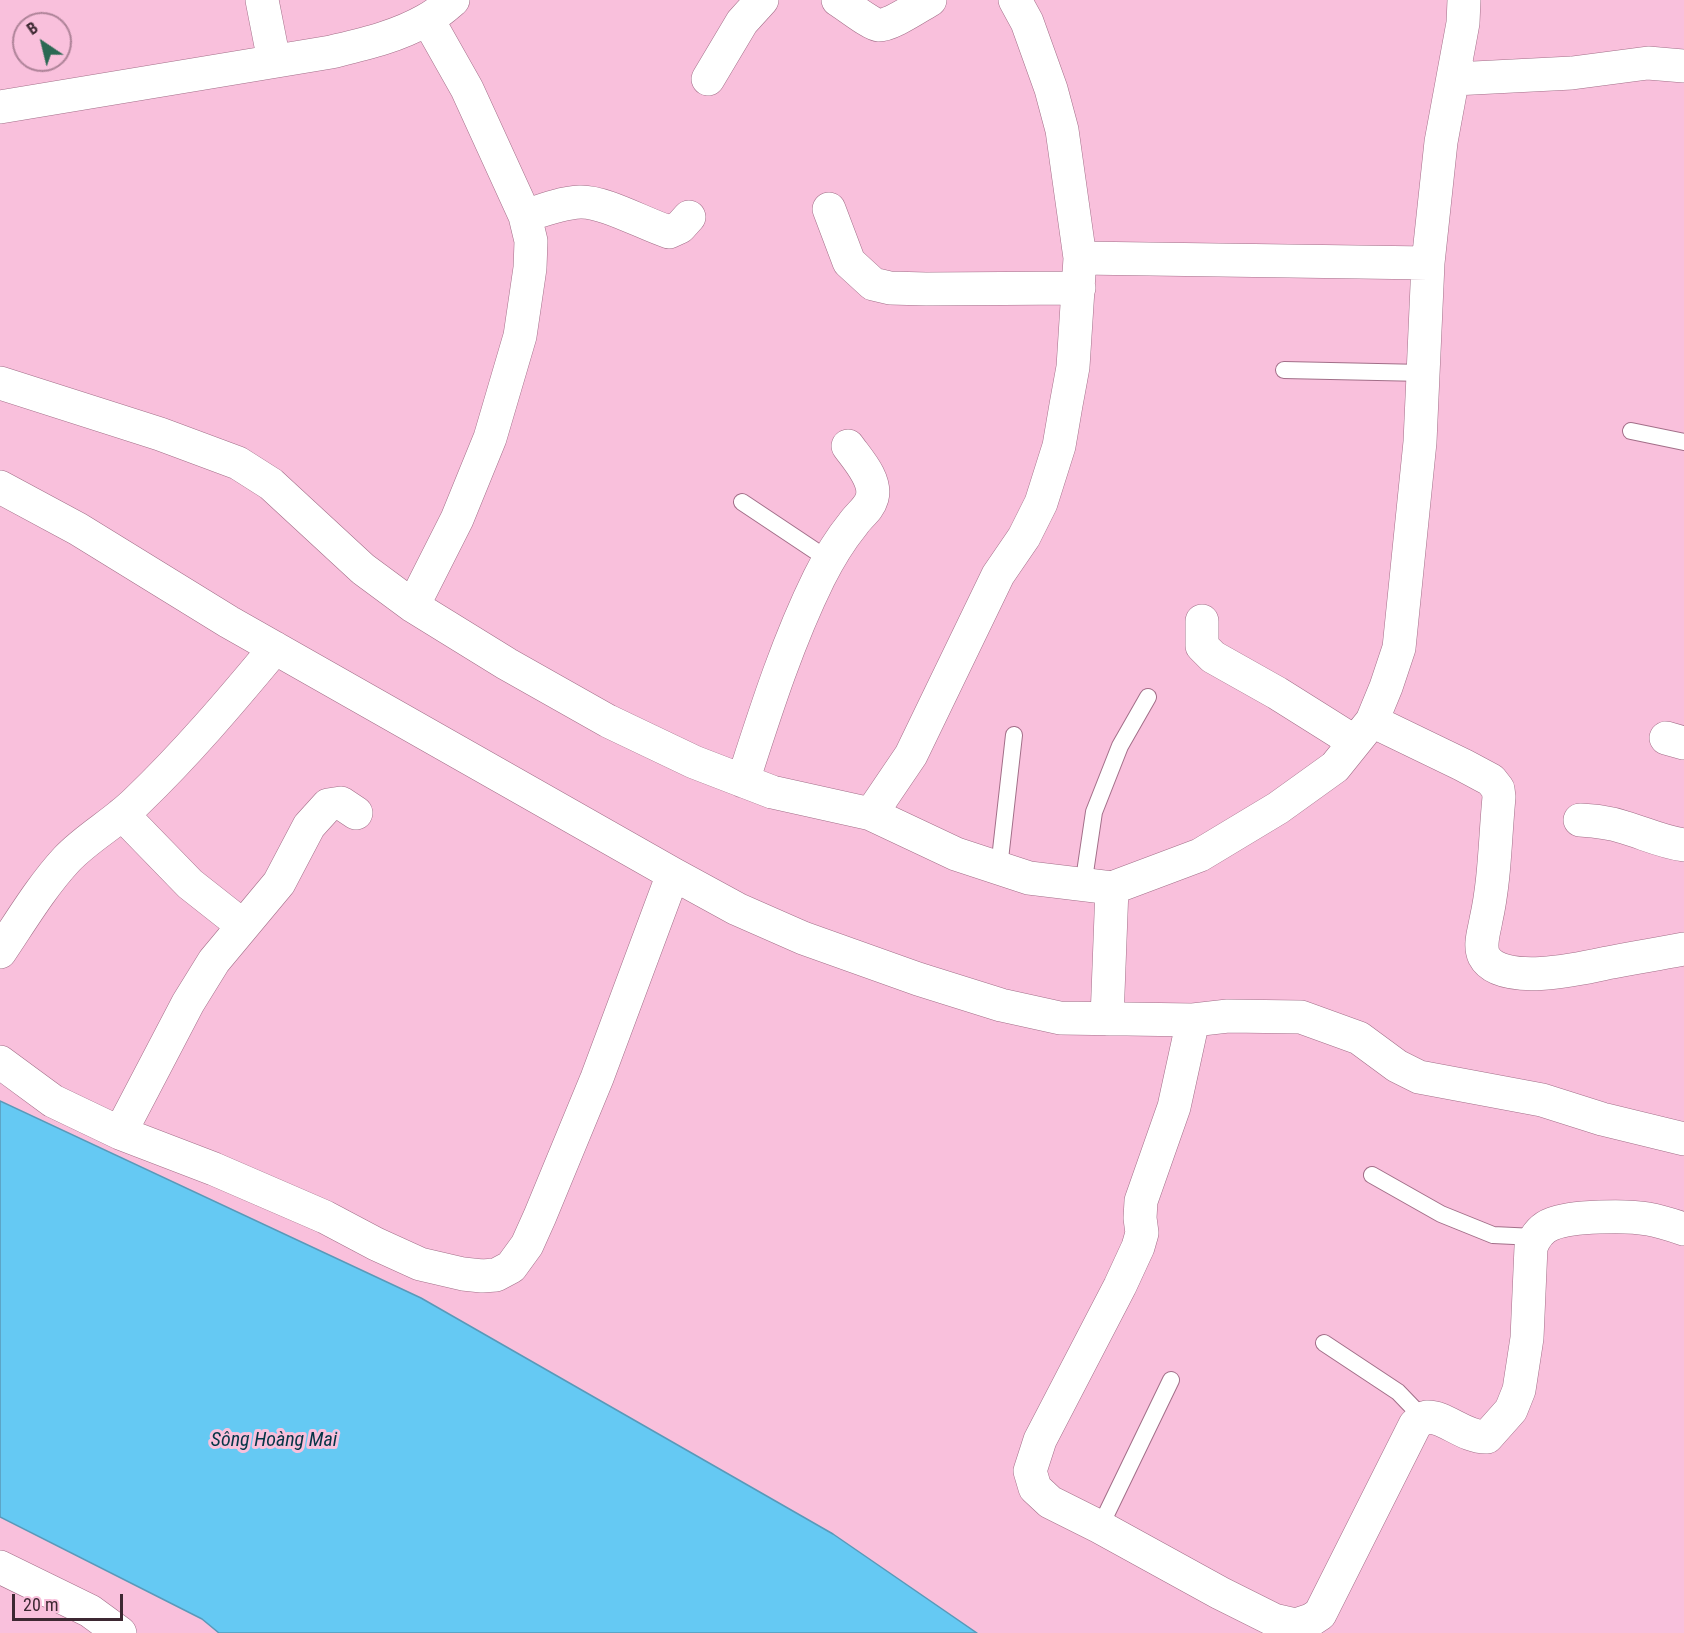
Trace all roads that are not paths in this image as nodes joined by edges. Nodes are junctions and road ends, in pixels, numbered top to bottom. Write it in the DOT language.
graph roads {
  1 [pos="262,0"];
  2 [pos="762,0"];
  3 [pos="838,0"];
  4 [pos="930,0"];
  5 [pos="1015,0"];
  6 [pos="1464,0"];
  7 [pos="441,10"];
  8 [pos="274,61"];
  9 [pos="1684,66"];
  10 [pos="708,79"];
  11 [pos="1454,79"];
  12 [pos="0,107"];
  13 [pos="830,209"];
  14 [pos="525,216"];
  15 [pos="689,218"];
  16 [pos="1428,263"];
  17 [pos="1080,273"];
  18 [pos="1284,370"];
  19 [pos="1424,373"];
  20 [pos="0,383"];
  21 [pos="1631,431"];
  22 [pos="1684,442"];
  23 [pos="848,446"];
  24 [pos="0,488"];
  25 [pos="742,502"];
  26 [pos="829,560"];
  27 [pos="413,606"];
  28 [pos="1202,621"];
  29 [pos="274,648"];
  30 [pos="1148,697"];
  31 [pos="1363,732"];
  32 [pos="1014,735"];
  33 [pos="742,781"];
  34 [pos="356,813"];
  35 [pos="122,814"];
  36 [pos="871,814"];
  37 [pos="1580,820"];
  38 [pos="1684,845"];
  39 [pos="999,868"];
  40 [pos="673,874"];
  41 [pos="1098,887"];
  42 [pos="242,925"];
  43 [pos="1684,950"];
  44 [pos="0,952"];
  45 [pos="1107,1019"];
  46 [pos="1193,1020"];
  47 [pos="0,1062"];
  48 [pos="120,1133"];
  49 [pos="1684,1139"];
  50 [pos="1372,1175"];
  51 [pos="1684,1229"];
  52 [pos="1535,1237"];
  53 [pos="1324,1343"];
  54 [pos="1170,1380"];
  55 [pos="1424,1418"];
  56 [pos="1100,1527"];
  57 [pos="0,1566"];
  58 [pos="120,1633"];
  1 -- 8 [label="street"];
  2 -- 10 [label="street"];
  3 -- 4 [label="street"];
  5 -- 17 [label="street"];
  6 -- 11 [label="street"];
  7 -- 8 [label="street"];
  7 -- 14 [label="street"];
  8 -- 12 [label="street"];
  9 -- 11 [label="street"];
  11 -- 16 [label="street"];
  13 -- 17 [label="street"];
  14 -- 15 [label="street"];
  14 -- 27 [label="street"];
  16 -- 17 [label="street"];
  16 -- 19 [label="street"];
  17 -- 36 [label="street"];
  18 -- 19 [label="lane"];
  19 -- 31 [label="street"];
  20 -- 27 [label="street"];
  21 -- 22 [label="lane"];
  23 -- 26 [label="street"];
  24 -- 29 [label="street"];
  25 -- 26 [label="lane"];
  26 -- 33 [label="street"];
  27 -- 33 [label="street"];
  28 -- 31 [label="street"];
  29 -- 35 [label="street"];
  29 -- 40 [label="street"];
  30 -- 41 [label="lane"];
  31 -- 41 [label="street"];
  31 -- 43 [label="street"];
  32 -- 39 [label="lane"];
  33 -- 36 [label="street"];
  34 -- 42 [label="street"];
  35 -- 42 [label="street"];
  35 -- 44 [label="street"];
  36 -- 39 [label="street"];
  37 -- 38 [label="street"];
  39 -- 41 [label="street"];
  40 -- 45 [label="street"];
  40 -- 48 [label="street"];
  41 -- 45 [label="street"];
  42 -- 48 [label="street"];
  45 -- 46 [label="street"];
  46 -- 49 [label="street"];
  46 -- 56 [label="street"];
  47 -- 48 [label="street"];
  50 -- 52 [label="lane"];
  51 -- 52 [label="street"];
  52 -- 55 [label="street"];
  53 -- 55 [label="lane"];
  54 -- 56 [label="lane"];
  55 -- 56 [label="street"];
  57 -- 58 [label="street"];
}
